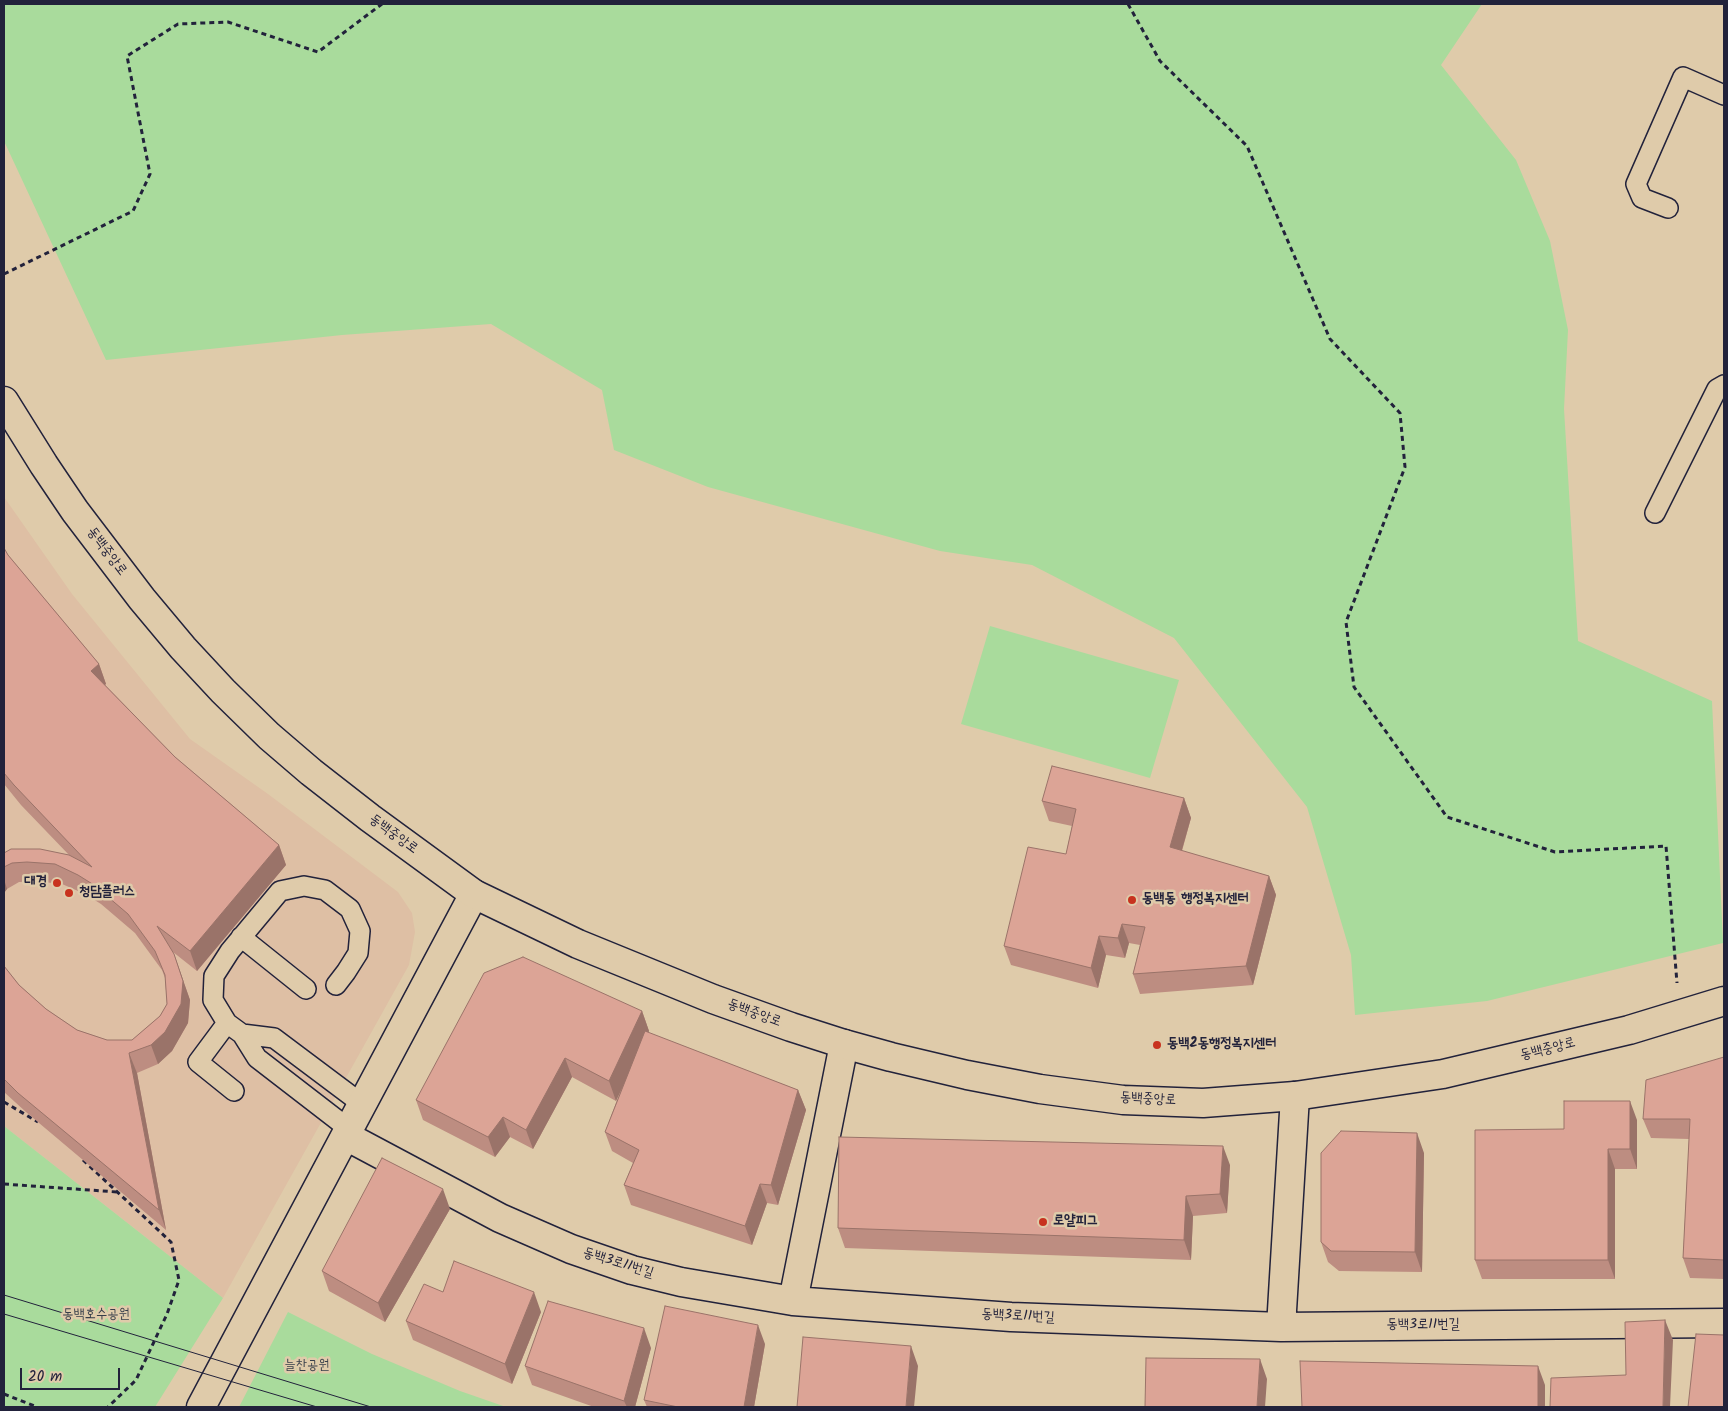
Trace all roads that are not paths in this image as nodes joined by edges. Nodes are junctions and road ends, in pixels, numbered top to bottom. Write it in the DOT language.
graph roads {
  1 [pos="1724,95"];
  2 [pos="1668,208"];
  3 [pos="1724,385"];
  4 [pos="4,401"];
  5 [pos="1655,513"];
  6 [pos="474,894"];
  7 [pos="241,937"];
  8 [pos="336,985"];
  9 [pos="306,989"];
  10 [pos="1724,1002"];
  11 [pos="227,1023"];
  12 [pos="242,1034"];
  13 [pos="844,1044"];
  14 [pos="234,1091"];
  15 [pos="1295,1096"];
  16 [pos="362,1104"];
  17 [pos="347,1132"];
  18 [pos="793,1300"];
  19 [pos="1724,1323"];
  20 [pos="1281,1327"];
  21 [pos="201,1407"];
  1 -- 2 [label="lane"];
  3 -- 5 [label="lane"];
  4 -- 6 [label="street, 동백중앙로"];
  6 -- 13 [label="street, 동백중앙로"];
  6 -- 16 [label="street"];
  7 -- 8 [label="lane"];
  7 -- 9 [label="lane"];
  7 -- 11 [label="lane"];
  10 -- 15 [label="street, 동백중앙로"];
  11 -- 12 [label="lane"];
  11 -- 14 [label="lane"];
  12 -- 16 [label="lane"];
  12 -- 17 [label="lane"];
  13 -- 15 [label="street, 동백중앙로"];
  13 -- 18 [label="street"];
  15 -- 20 [label="street"];
  16 -- 17 [label="street"];
  17 -- 18 [label="street, 동백3로11번길"];
  17 -- 21 [label="street"];
  18 -- 20 [label="street, 동백3로11번길"];
  19 -- 20 [label="street, 동백3로11번길"];
}
